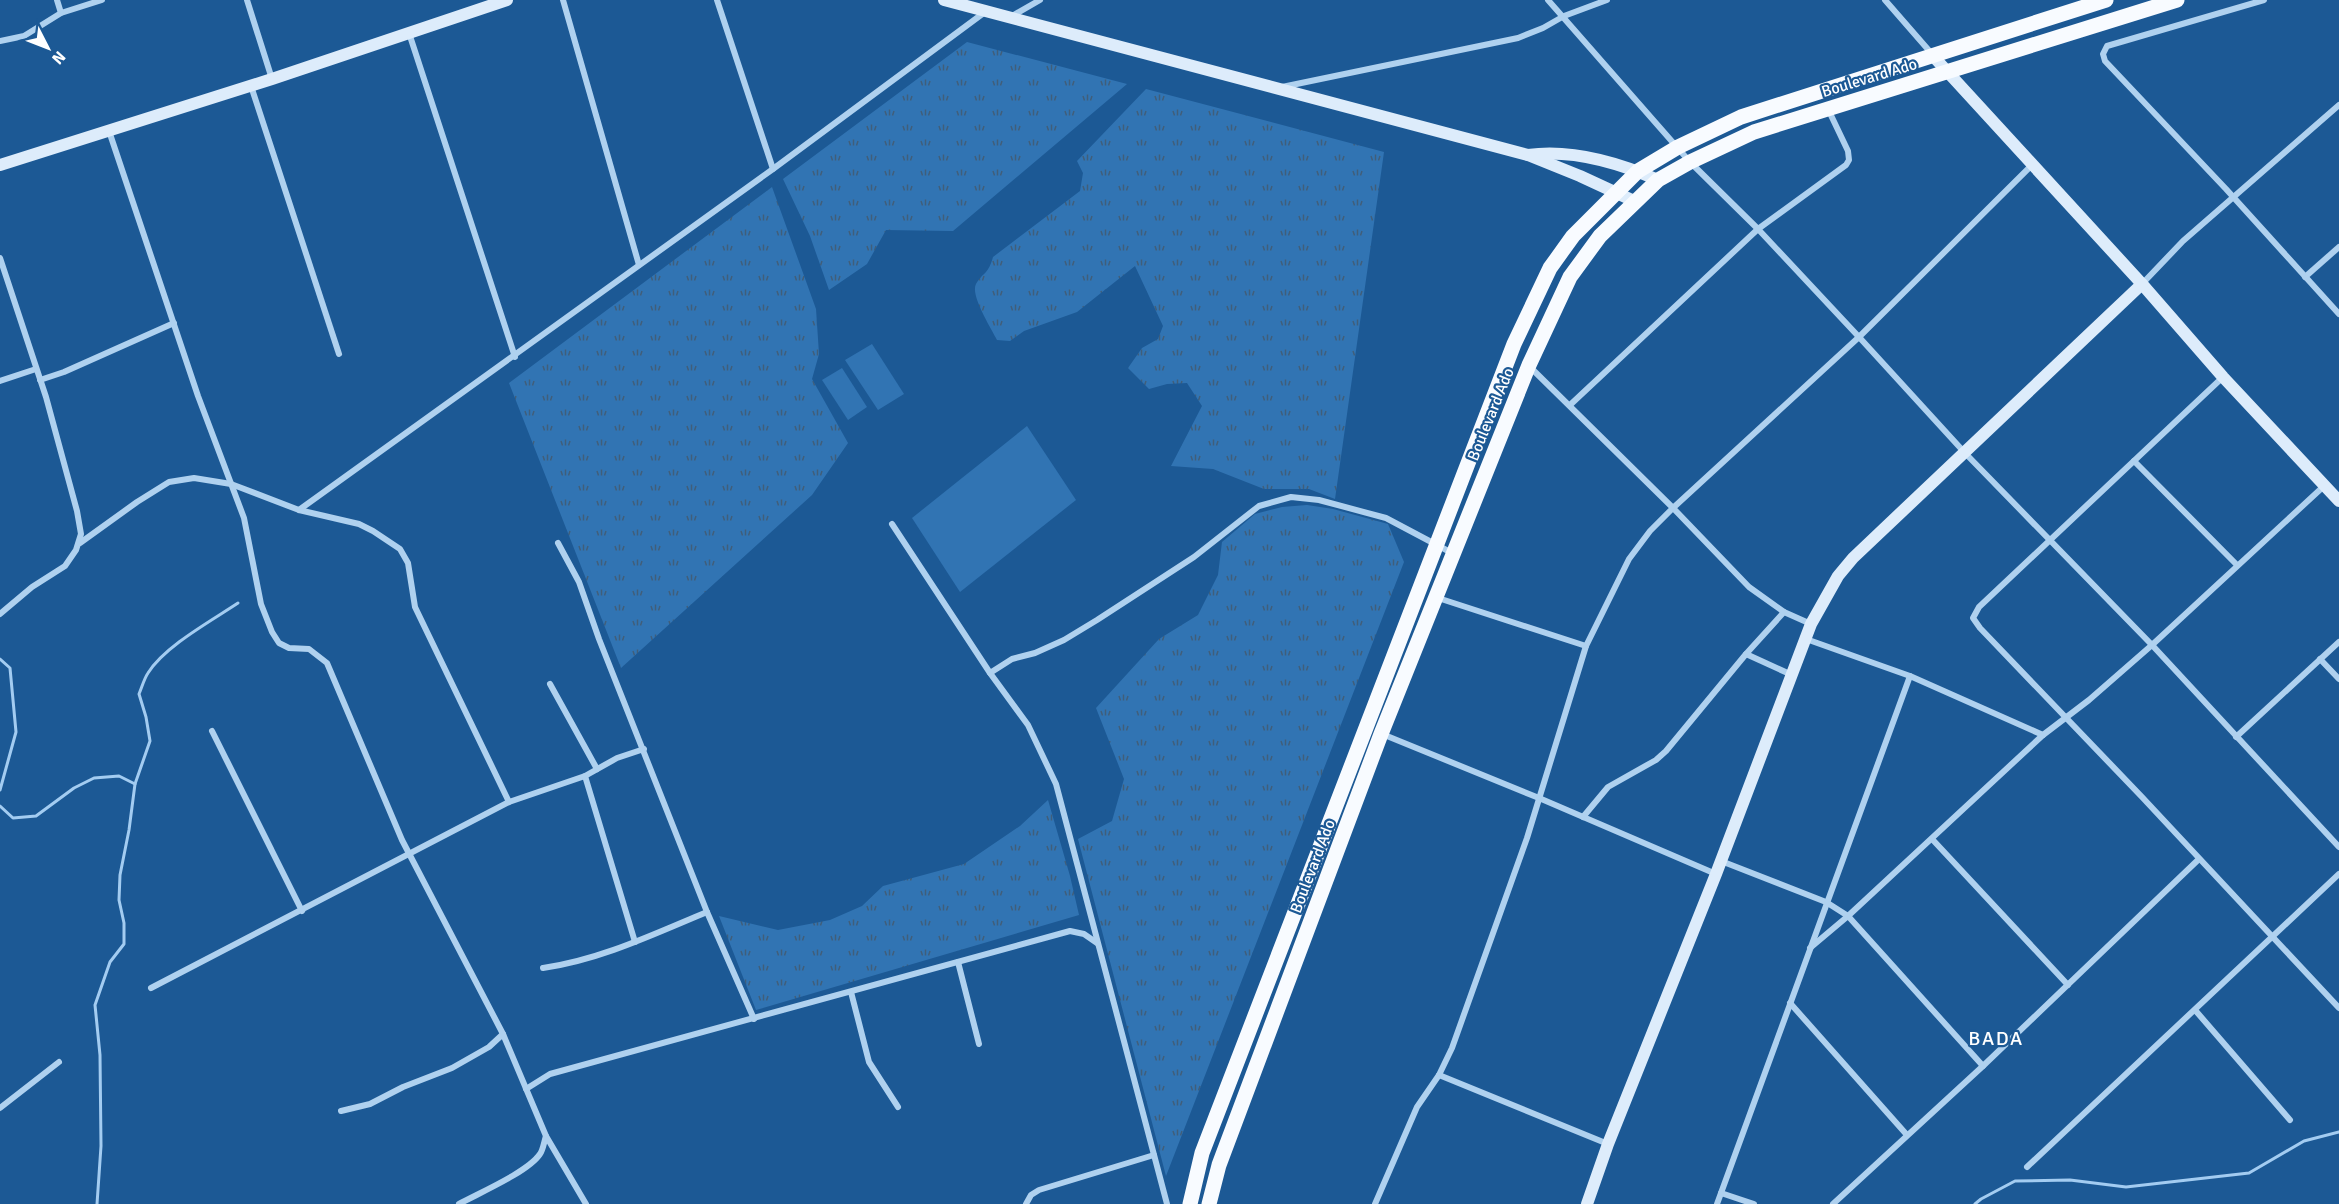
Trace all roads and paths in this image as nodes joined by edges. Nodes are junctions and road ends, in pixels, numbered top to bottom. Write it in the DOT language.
graph roads {
  1 [pos="57,0"];
  2 [pos="102,0"];
  3 [pos="247,0"];
  4 [pos="507,0"];
  5 [pos="562,0"];
  6 [pos="717,0"];
  7 [pos="944,0"];
  8 [pos="1040,0"];
  9 [pos="1548,0"];
  10 [pos="1607,0"];
  11 [pos="1885,0"];
  12 [pos="2106,0"];
  13 [pos="2177,0"];
  14 [pos="2264,0"];
  15 [pos="986,12"];
  16 [pos="61,13"];
  17 [pos="1564,16"];
  18 [pos="1010,18"];
  19 [pos="409,33"];
  20 [pos="0,41"];
  21 [pos="1933,56"];
  22 [pos="1947,72"];
  23 [pos="272,79"];
  24 [pos="251,86"];
  25 [pos="1272,89"];
  26 [pos="2339,105"];
  27 [pos="1828,109"];
  28 [pos="109,131"];
  29 [pos="1678,147"];
  30 [pos="1528,155"];
  31 [pos="1690,162"];
  32 [pos="2033,163"];
  33 [pos="0,165"];
  34 [pos="773,170"];
  35 [pos="1638,171"];
  36 [pos="1658,180"];
  37 [pos="1617,193"];
  38 [pos="2233,197"];
  39 [pos="1634,201"];
  40 [pos="1758,229"];
  41 [pos="2339,247"];
  42 [pos="0,258"];
  43 [pos="639,265"];
  44 [pos="2305,277"];
  45 [pos="2142,284"];
  46 [pos="2339,314"];
  47 [pos="174,323"];
  48 [pos="1859,336"];
  49 [pos="339,354"];
  50 [pos="515,357"];
  51 [pos="1529,365"];
  52 [pos="36,369"];
  53 [pos="2223,377"];
  54 [pos="40,380"];
  55 [pos="0,381"];
  56 [pos="1570,405"];
  57 [pos="1965,453"];
  58 [pos="2134,460"];
  59 [pos="231,484"];
  60 [pos="2325,486"];
  61 [pos="2338,498"];
  62 [pos="1673,508"];
  63 [pos="299,510"];
  64 [pos="892,524"];
  65 [pos="2051,541"];
  66 [pos="80,543"];
  67 [pos="558,543"];
  68 [pos="1436,546"];
  69 [pos="1454,553"];
  70 [pos="2237,565"];
  71 [pos="1436,597"];
  72 [pos="1784,612"];
  73 [pos="0,614"];
  74 [pos="1811,624"];
  75 [pos="1806,639"];
  76 [pos="2339,642"];
  77 [pos="2152,645"];
  78 [pos="1586,646"];
  79 [pos="1746,654"];
  80 [pos="2320,659"];
  81 [pos="990,673"];
  82 [pos="1792,675"];
  83 [pos="1910,676"];
  84 [pos="2339,679"];
  85 [pos="550,684"];
  86 [pos="2065,718"];
  87 [pos="212,731"];
  88 [pos="1381,734"];
  89 [pos="2043,735"];
  90 [pos="2236,737"];
  91 [pos="644,749"];
  92 [pos="597,769"];
  93 [pos="585,776"];
  94 [pos="1539,798"];
  95 [pos="509,802"];
  96 [pos="1583,817"];
  97 [pos="1932,838"];
  98 [pos="2339,847"];
  99 [pos="409,852"];
  100 [pos="2199,859"];
  101 [pos="1721,861"];
  102 [pos="1716,874"];
  103 [pos="2339,874"];
  104 [pos="1827,902"];
  105 [pos="302,911"];
  106 [pos="707,912"];
  107 [pos="1848,916"];
  108 [pos="2273,937"];
  109 [pos="635,942"];
  110 [pos="1097,944"];
  111 [pos="1810,948"];
  112 [pos="958,962"];
  113 [pos="543,968"];
  114 [pos="2068,985"];
  115 [pos="151,988"];
  116 [pos="851,992"];
  117 [pos="1790,1003"];
  118 [pos="2339,1008"];
  119 [pos="2195,1010"];
  120 [pos="754,1019"];
  121 [pos="503,1034"];
  122 [pos="979,1044"];
  123 [pos="59,1062"];
  124 [pos="1983,1066"];
  125 [pos="1438,1075"];
  126 [pos="526,1089"];
  127 [pos="898,1107"];
  128 [pos="0,1108"];
  129 [pos="341,1111"];
  130 [pos="2290,1120"];
  131 [pos="1907,1134"];
  132 [pos="546,1136"];
  133 [pos="1608,1144"];
  134 [pos="1154,1155"];
  135 [pos="2027,1167"];
  136 [pos="1721,1193"];
  137 [pos="459,1204"];
  138 [pos="586,1204"];
  139 [pos="1026,1204"];
  140 [pos="1167,1204"];
  141 [pos="1190,1204"];
  142 [pos="1209,1204"];
  143 [pos="1375,1204"];
  144 [pos="1587,1204"];
  145 [pos="1717,1204"];
  146 [pos="1754,1204"];
  147 [pos="1833,1204"];
  1 -- 16 [label="street"];
  2 -- 16 [label="street"];
  3 -- 23 [label="street"];
  4 -- 19 [label="street"];
  5 -- 43 [label="street"];
  6 -- 34 [label="street"];
  7 -- 15 [label="street"];
  8 -- 18 [label="street"];
  9 -- 17 [label="street"];
  10 -- 17 [label="street"];
  11 -- 21 [label="street"];
  12 -- 21 [label="main road, Boulevard Ado"];
  13 -- 22 [label="main road, Boulevard Ado"];
  14 -- 38 [label="street"];
  15 -- 18 [label="street"];
  15 -- 34 [label="street"];
  16 -- 20 [label="street"];
  17 -- 25 [label="street"];
  17 -- 29 [label="street"];
  18 -- 25 [label="street"];
  19 -- 23 [label="street"];
  19 -- 50 [label="street"];
  21 -- 22 [label="street"];
  21 -- 29 [label="main road, Boulevard Ado"];
  22 -- 27 [label="main road, Boulevard Ado"];
  22 -- 32 [label="street"];
  23 -- 24 [label="street"];
  24 -- 28 [label="street"];
  24 -- 49 [label="street"];
  25 -- 30 [label="street"];
  26 -- 38 [label="street"];
  27 -- 31 [label="main road, Boulevard Ado"];
  27 -- 40 [label="street"];
  28 -- 33 [label="street"];
  28 -- 47 [label="street"];
  29 -- 31 [label="street"];
  29 -- 35 [label="main road, Boulevard Ado"];
  30 -- 35 [label="street"];
  30 -- 37 [label="street"];
  31 -- 36 [label="main road, Boulevard Ado"];
  31 -- 40 [label="street"];
  32 -- 45 [label="street"];
  32 -- 48 [label="street"];
  34 -- 43 [label="street"];
  35 -- 36 [label="street"];
  35 -- 37 [label="main road, Boulevard Ado"];
  36 -- 39 [label="main road, Boulevard Ado"];
  37 -- 39 [label="street"];
  37 -- 68 [label="main road, Boulevard Ado"];
  38 -- 44 [label="street"];
  38 -- 45 [label="street"];
  39 -- 51 [label="main road, Boulevard Ado"];
  40 -- 48 [label="street"];
  40 -- 56 [label="street"];
  41 -- 44 [label="street"];
  42 -- 52 [label="street"];
  43 -- 50 [label="street"];
  44 -- 46 [label="street"];
  45 -- 53 [label="street"];
  45 -- 57 [label="street"];
  47 -- 54 [label="street"];
  47 -- 59 [label="street"];
  48 -- 57 [label="street"];
  48 -- 62 [label="street"];
  50 -- 63 [label="street"];
  51 -- 56 [label="street"];
  51 -- 69 [label="main road, Boulevard Ado"];
  52 -- 54 [label="street"];
  52 -- 55 [label="street"];
  53 -- 58 [label="street"];
  53 -- 60 [label="street"];
  54 -- 66 [label="street"];
  56 -- 62 [label="street"];
  57 -- 65 [label="street"];
  57 -- 74 [label="street"];
  58 -- 65 [label="street"];
  58 -- 70 [label="street"];
  59 -- 63 [label="street"];
  59 -- 66 [label="street"];
  59 -- 99 [label="street"];
  60 -- 61 [label="street"];
  60 -- 70 [label="street"];
  62 -- 72 [label="street"];
  62 -- 78 [label="street"];
  63 -- 95 [label="street"];
  64 -- 81 [label="street"];
  65 -- 77 [label="street"];
  65 -- 86 [label="street"];
  66 -- 73 [label="street"];
  67 -- 91 [label="street"];
  68 -- 69 [label="street"];
  68 -- 81 [label="street"];
  68 -- 141 [label="main road, Boulevard Ado"];
  69 -- 71 [label="main road, Boulevard Ado"];
  70 -- 77 [label="street"];
  71 -- 78 [label="street"];
  71 -- 88 [label="main road, Boulevard Ado"];
  72 -- 74 [label="street"];
  72 -- 79 [label="street"];
  74 -- 75 [label="street"];
  75 -- 82 [label="street"];
  75 -- 83 [label="street"];
  76 -- 80 [label="street"];
  77 -- 86 [label="street"];
  77 -- 90 [label="street"];
  78 -- 94 [label="street"];
  79 -- 82 [label="street"];
  79 -- 96 [label="street"];
  80 -- 84 [label="street"];
  80 -- 90 [label="street"];
  81 -- 110 [label="street"];
  82 -- 101 [label="street"];
  83 -- 89 [label="street"];
  83 -- 104 [label="street"];
  85 -- 92 [label="street"];
  86 -- 89 [label="street"];
  86 -- 100 [label="street"];
  87 -- 105 [label="street"];
  88 -- 94 [label="street"];
  88 -- 142 [label="main road, Boulevard Ado"];
  89 -- 97 [label="street"];
  90 -- 98 [label="street"];
  91 -- 92 [label="street"];
  91 -- 106 [label="street"];
  92 -- 93 [label="street"];
  93 -- 95 [label="street"];
  93 -- 109 [label="street"];
  94 -- 96 [label="street"];
  94 -- 125 [label="street"];
  95 -- 99 [label="street"];
  96 -- 102 [label="street"];
  97 -- 107 [label="street"];
  97 -- 114 [label="street"];
  99 -- 105 [label="street"];
  99 -- 121 [label="street"];
  100 -- 108 [label="street"];
  100 -- 114 [label="street"];
  101 -- 102 [label="street"];
  101 -- 104 [label="street"];
  102 -- 133 [label="street"];
  103 -- 108 [label="street"];
  104 -- 107 [label="street"];
  104 -- 111 [label="street"];
  105 -- 115 [label="street"];
  106 -- 109 [label="street"];
  106 -- 120 [label="street"];
  107 -- 111 [label="street"];
  107 -- 124 [label="street"];
  108 -- 118 [label="street"];
  108 -- 119 [label="street"];
  109 -- 113 [label="street"];
  110 -- 112 [label="street"];
  110 -- 134 [label="street"];
  111 -- 117 [label="street"];
  112 -- 116 [label="street"];
  112 -- 122 [label="street"];
  114 -- 124 [label="street"];
  116 -- 120 [label="street"];
  116 -- 127 [label="street"];
  117 -- 131 [label="street"];
  117 -- 136 [label="street"];
  119 -- 130 [label="street"];
  119 -- 135 [label="street"];
  120 -- 126 [label="street"];
  121 -- 126 [label="street"];
  121 -- 129 [label="street"];
  123 -- 128 [label="street"];
  124 -- 131 [label="street"];
  125 -- 133 [label="street"];
  125 -- 143 [label="street"];
  126 -- 132 [label="street"];
  131 -- 147 [label="street"];
  132 -- 137 [label="street"];
  132 -- 138 [label="street"];
  133 -- 144 [label="street"];
  134 -- 139 [label="street"];
  134 -- 140 [label="street"];
  136 -- 145 [label="street"];
  136 -- 146 [label="street"];
}
